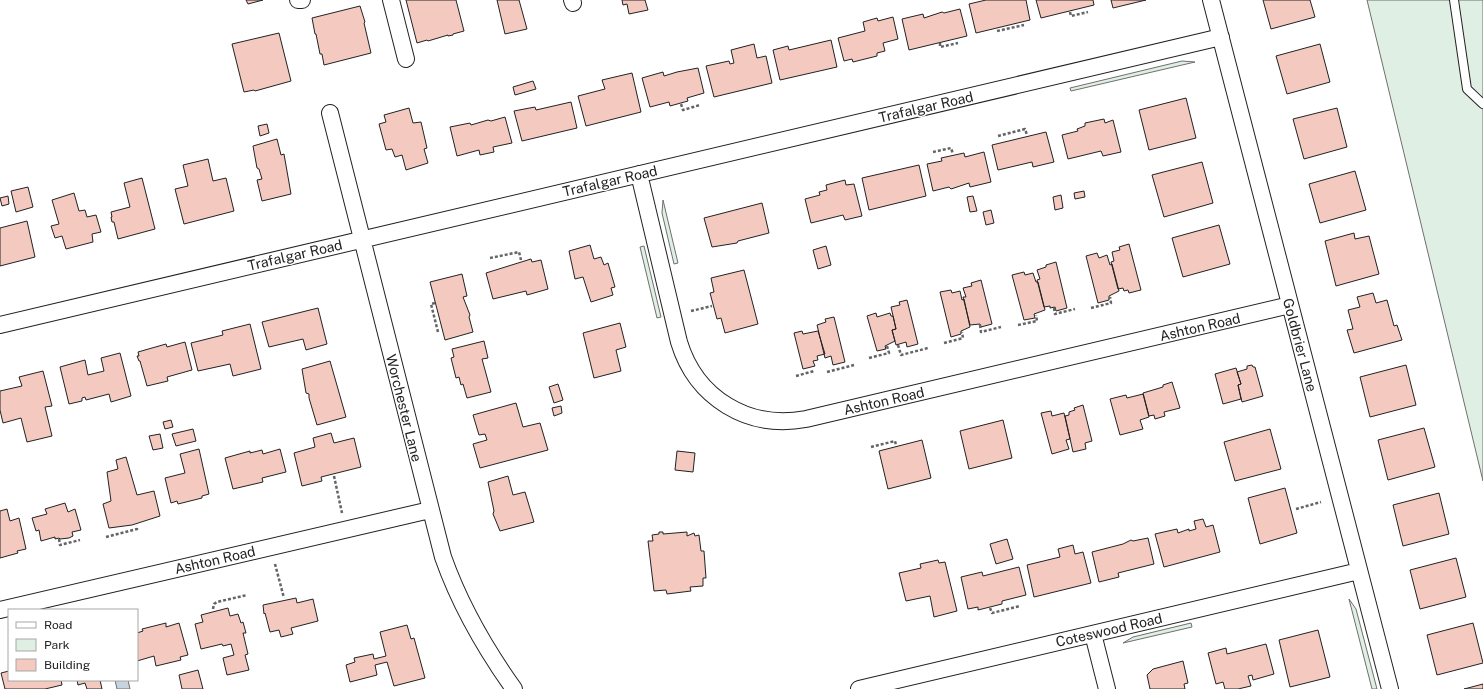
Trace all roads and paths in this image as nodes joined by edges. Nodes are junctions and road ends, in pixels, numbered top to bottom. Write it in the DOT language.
graph roads {
  1 [pos="298,0"];
  2 [pos="302,0"];
  3 [pos="391,0"];
  4 [pos="1211,0"];
  5 [pos="1454,0"];
  6 [pos="1070,12"];
  7 [pos="1088,12"];
  8 [pos="1024,25"];
  9 [pos="997,31"];
  10 [pos="1220,37"];
  11 [pos="940,43"];
  12 [pos="958,43"];
  13 [pos="406,58"];
  14 [pos="681,104"];
  15 [pos="1483,104"];
  16 [pos="700,105"];
  17 [pos="330,113"];
  18 [pos="998,136"];
  19 [pos="1027,136"];
  20 [pos="933,152"];
  21 [pos="953,154"];
  22 [pos="639,174"];
  23 [pos="362,239"];
  24 [pos="490,258"];
  25 [pos="521,260"];
  26 [pos="1110,297"];
  27 [pos="435,303"];
  28 [pos="1290,305"];
  29 [pos="712,306"];
  30 [pos="1054,308"];
  31 [pos="1091,308"];
  32 [pos="1075,309"];
  33 [pos="691,311"];
  34 [pos="1036,315"];
  35 [pos="0,325"];
  36 [pos="980,325"];
  37 [pos="1018,325"];
  38 [pos="1001,327"];
  39 [pos="438,332"];
  40 [pos="962,332"];
  41 [pos="944,343"];
  42 [pos="887,346"];
  43 [pos="898,346"];
  44 [pos="928,348"];
  45 [pos="869,358"];
  46 [pos="854,365"];
  47 [pos="814,371"];
  48 [pos="827,372"];
  49 [pos="796,376"];
  50 [pos="896,445"];
  51 [pos="871,447"];
  52 [pos="334,476"];
  53 [pos="1322,502"];
  54 [pos="1296,509"];
  55 [pos="430,510"];
  56 [pos="342,517"];
  57 [pos="136,526"];
  58 [pos="106,537"];
  59 [pos="59,539"];
  60 [pos="80,540"];
  61 [pos="274,560"];
  62 [pos="1359,571"];
  63 [pos="247,595"];
  64 [pos="284,598"];
  65 [pos="1020,606"];
  66 [pos="990,608"];
  67 [pos="213,609"];
  68 [pos="0,610"];
  69 [pos="1093,634"];
  70 [pos="514,689"];
  71 [pos="858,689"];
  72 [pos="1107,689"];
  73 [pos="1390,689"];
  1 -- 2 [label="street"];
  3 -- 13 [label="street"];
  4 -- 10 [label="street, Goldbrier Lane"];
  5 -- 15 [label="lane"];
  6 -- 7 [label="path"];
  8 -- 9 [label="path"];
  10 -- 22 [label="street, Trafalgar Road"];
  10 -- 28 [label="street, Goldbrier Lane"];
  11 -- 12 [label="path"];
  14 -- 16 [label="path"];
  17 -- 23 [label="street, Worchester Lane"];
  18 -- 19 [label="path"];
  20 -- 21 [label="path"];
  22 -- 23 [label="street, Trafalgar Road"];
  22 -- 28 [label="street, Ashton Road"];
  23 -- 35 [label="street, Trafalgar Road"];
  23 -- 55 [label="street, Worchester Lane"];
  24 -- 25 [label="path"];
  26 -- 31 [label="path"];
  27 -- 39 [label="path"];
  28 -- 62 [label="street, Goldbrier Lane"];
  29 -- 33 [label="path"];
  30 -- 32 [label="path"];
  34 -- 37 [label="path"];
  36 -- 38 [label="path"];
  40 -- 41 [label="path"];
  42 -- 45 [label="path"];
  43 -- 44 [label="path"];
  46 -- 48 [label="path"];
  47 -- 49 [label="path"];
  50 -- 51 [label="path"];
  52 -- 56 [label="path"];
  53 -- 54 [label="path"];
  55 -- 68 [label="street, Ashton Road"];
  55 -- 70 [label="street, Worchester Lane"];
  57 -- 58 [label="path"];
  59 -- 60 [label="path"];
  61 -- 64 [label="path"];
  62 -- 69 [label="street, Coteswood Road"];
  62 -- 73 [label="street, Goldbrier Lane"];
  63 -- 67 [label="path"];
  65 -- 66 [label="path"];
  69 -- 71 [label="street, Coteswood Road"];
  69 -- 72 [label="street"];
}
